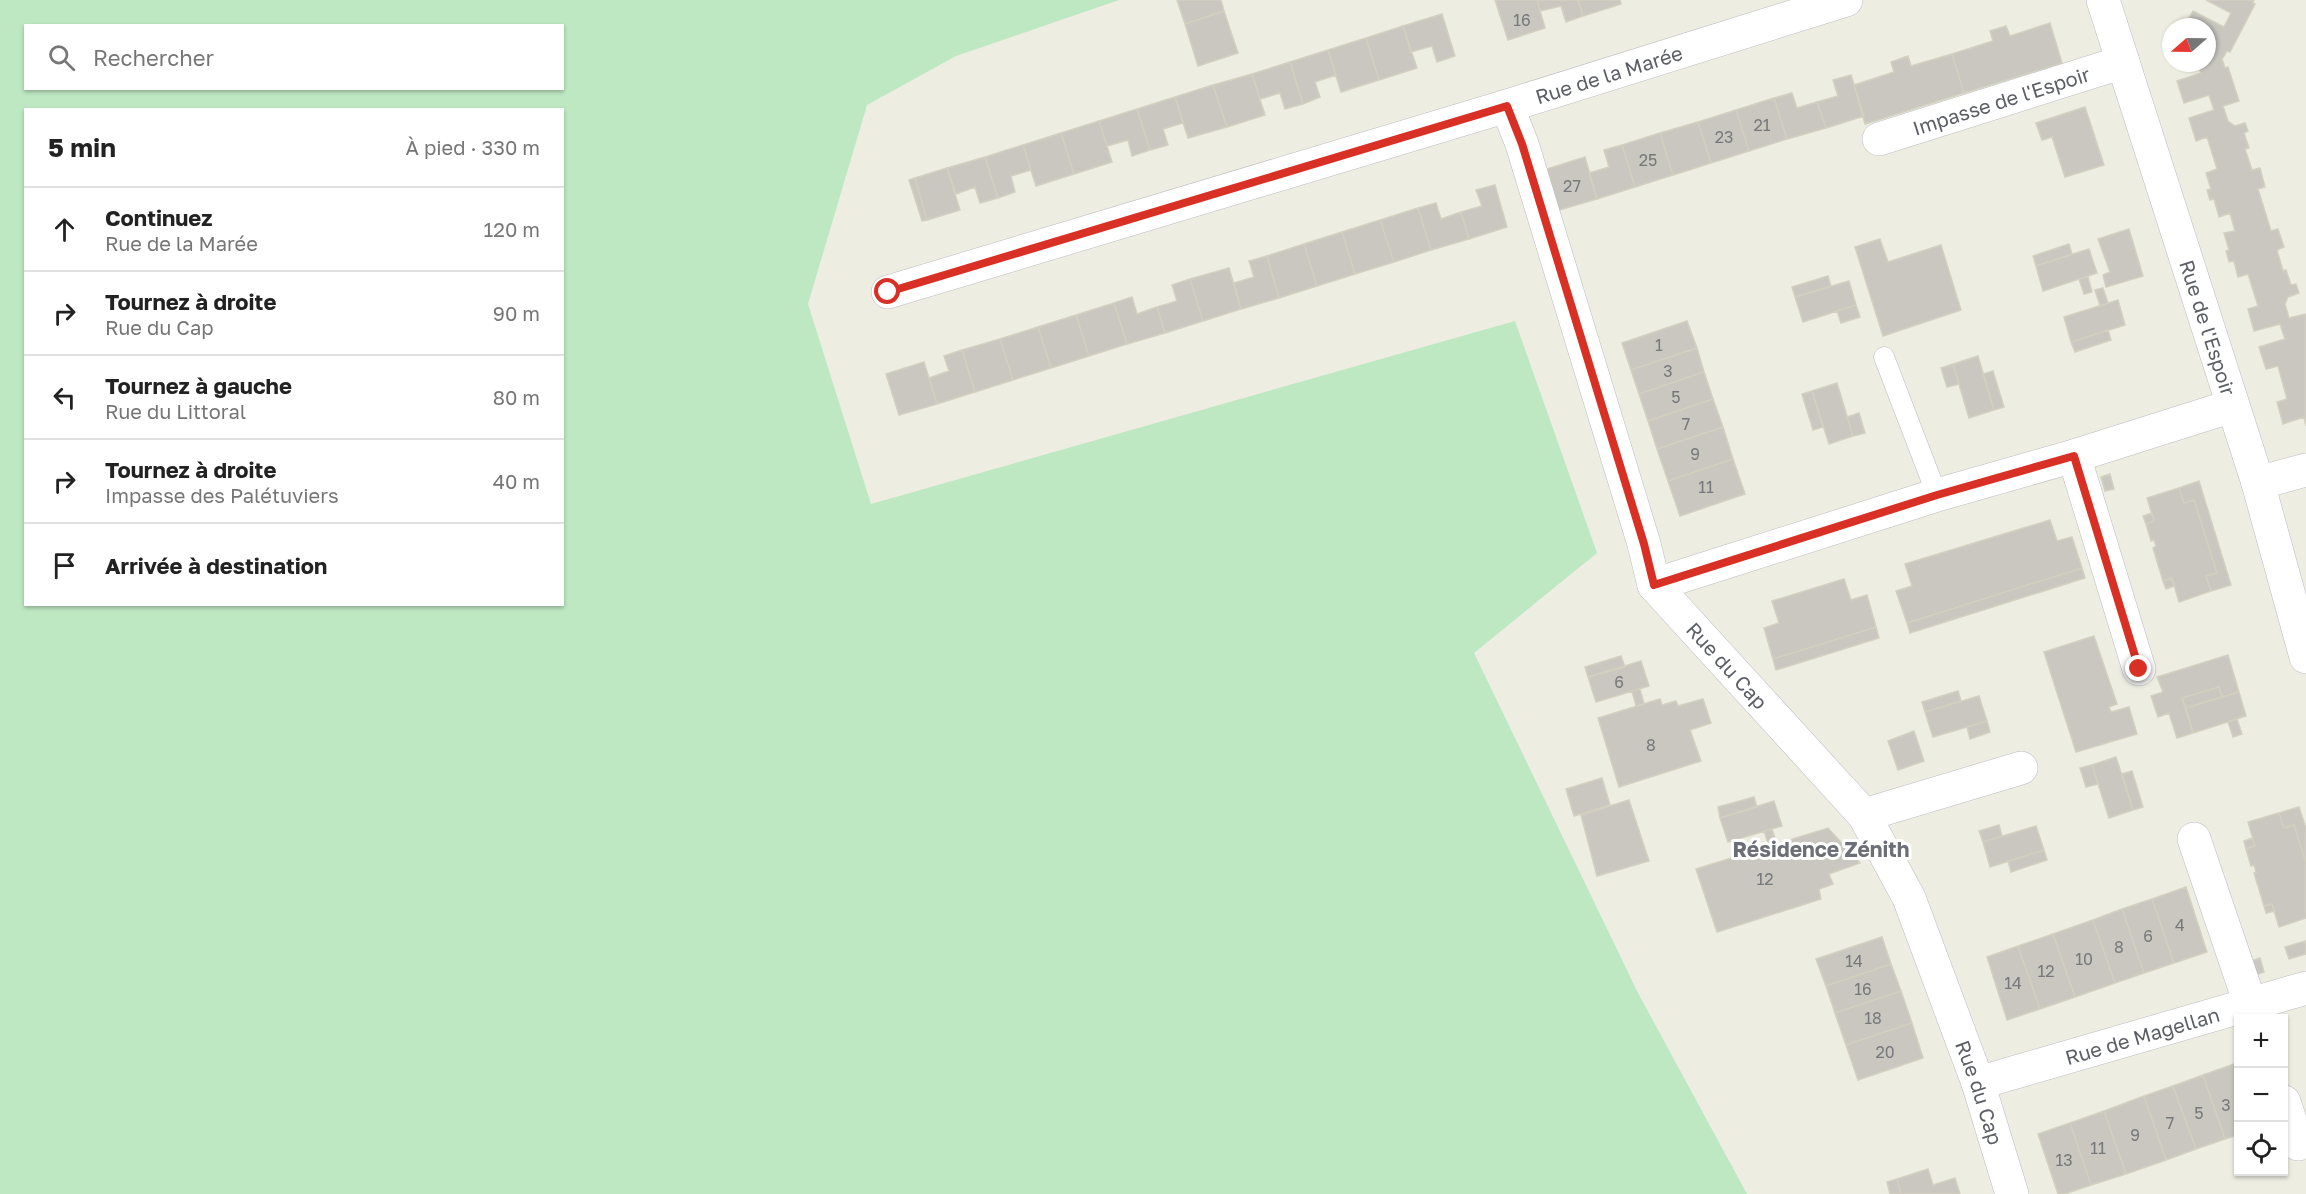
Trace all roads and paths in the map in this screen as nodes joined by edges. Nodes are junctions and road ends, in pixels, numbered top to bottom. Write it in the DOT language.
graph roads {
  1 [pos="1846,0"];
  2 [pos="2103,0"];
  3 [pos="2123,62"];
  4 [pos="1507,106"];
  5 [pos="1879,139"];
  6 [pos="888,292"];
  7 [pos="1884,357"];
  8 [pos="2232,406"];
  9 [pos="2074,456"];
  10 [pos="2306,470"];
  11 [pos="2258,483"];
  12 [pos="1937,495"];
  13 [pos="1654,585"];
  14 [pos="2306,657"];
  15 [pos="2139,669"];
  16 [pos="2021,768"];
  17 [pos="1864,815"];
  18 [pos="2194,839"];
  19 [pos="2306,988"];
  20 [pos="2253,1012"];
  21 [pos="1978,1083"];
  22 [pos="2288,1116"];
  23 [pos="2298,1144"];
  24 [pos="2012,1194"];
  1 -- 4 [label="street, Rue de la Marée"];
  2 -- 3 [label="street, Rue de l'Espoir"];
  3 -- 5 [label="street, Impasse de l'Espoir"];
  3 -- 8 [label="street, Rue de l'Espoir"];
  4 -- 6 [label="street, Rue de la Marée"];
  4 -- 13 [label="street, Rue du Cap"];
  7 -- 12 [label="lane"];
  8 -- 9 [label="street"];
  8 -- 11 [label="street, Rue de l'Espoir"];
  9 -- 12 [label="street"];
  9 -- 15 [label="street"];
  10 -- 11 [label="street"];
  11 -- 14 [label="street, Rue de l'Espoir"];
  12 -- 13 [label="street"];
  13 -- 17 [label="street, Rue du Cap"];
  16 -- 17 [label="street"];
  17 -- 21 [label="street, Rue du Cap"];
  18 -- 20 [label="street"];
  19 -- 20 [label="street, Rue de Magellan"];
  20 -- 21 [label="street, Rue de Magellan"];
  21 -- 24 [label="street, Rue du Cap"];
  22 -- 23 [label="street"];
}
